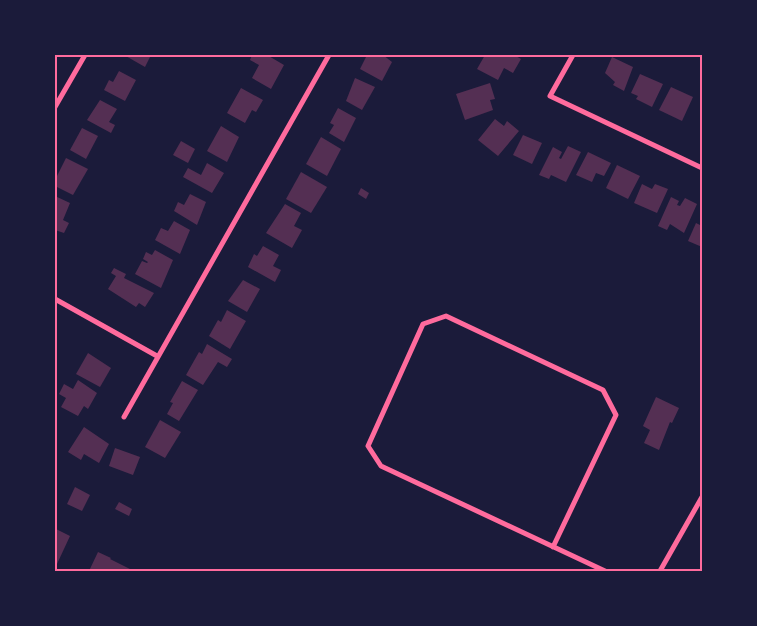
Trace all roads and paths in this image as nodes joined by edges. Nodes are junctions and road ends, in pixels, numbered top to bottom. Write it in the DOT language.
graph roads {
  1 [pos="85,55"];
  2 [pos="329,55"];
  3 [pos="574,55"];
  4 [pos="55,107"];
  5 [pos="702,168"];
  6 [pos="55,300"];
  7 [pos="157,356"];
  8 [pos="124,417"];
  9 [pos="702,497"];
  10 [pos="553,547"];
  11 [pos="605,571"];
  12 [pos="660,571"];
  1 -- 4 [label="street"];
  2 -- 7 [label="street"];
  3 -- 5 [label="street"];
  6 -- 7 [label="street"];
  7 -- 8 [label="street"];
  9 -- 12 [label="street"];
  10 -- 10 [label="street"];
  10 -- 11 [label="street"];
}
